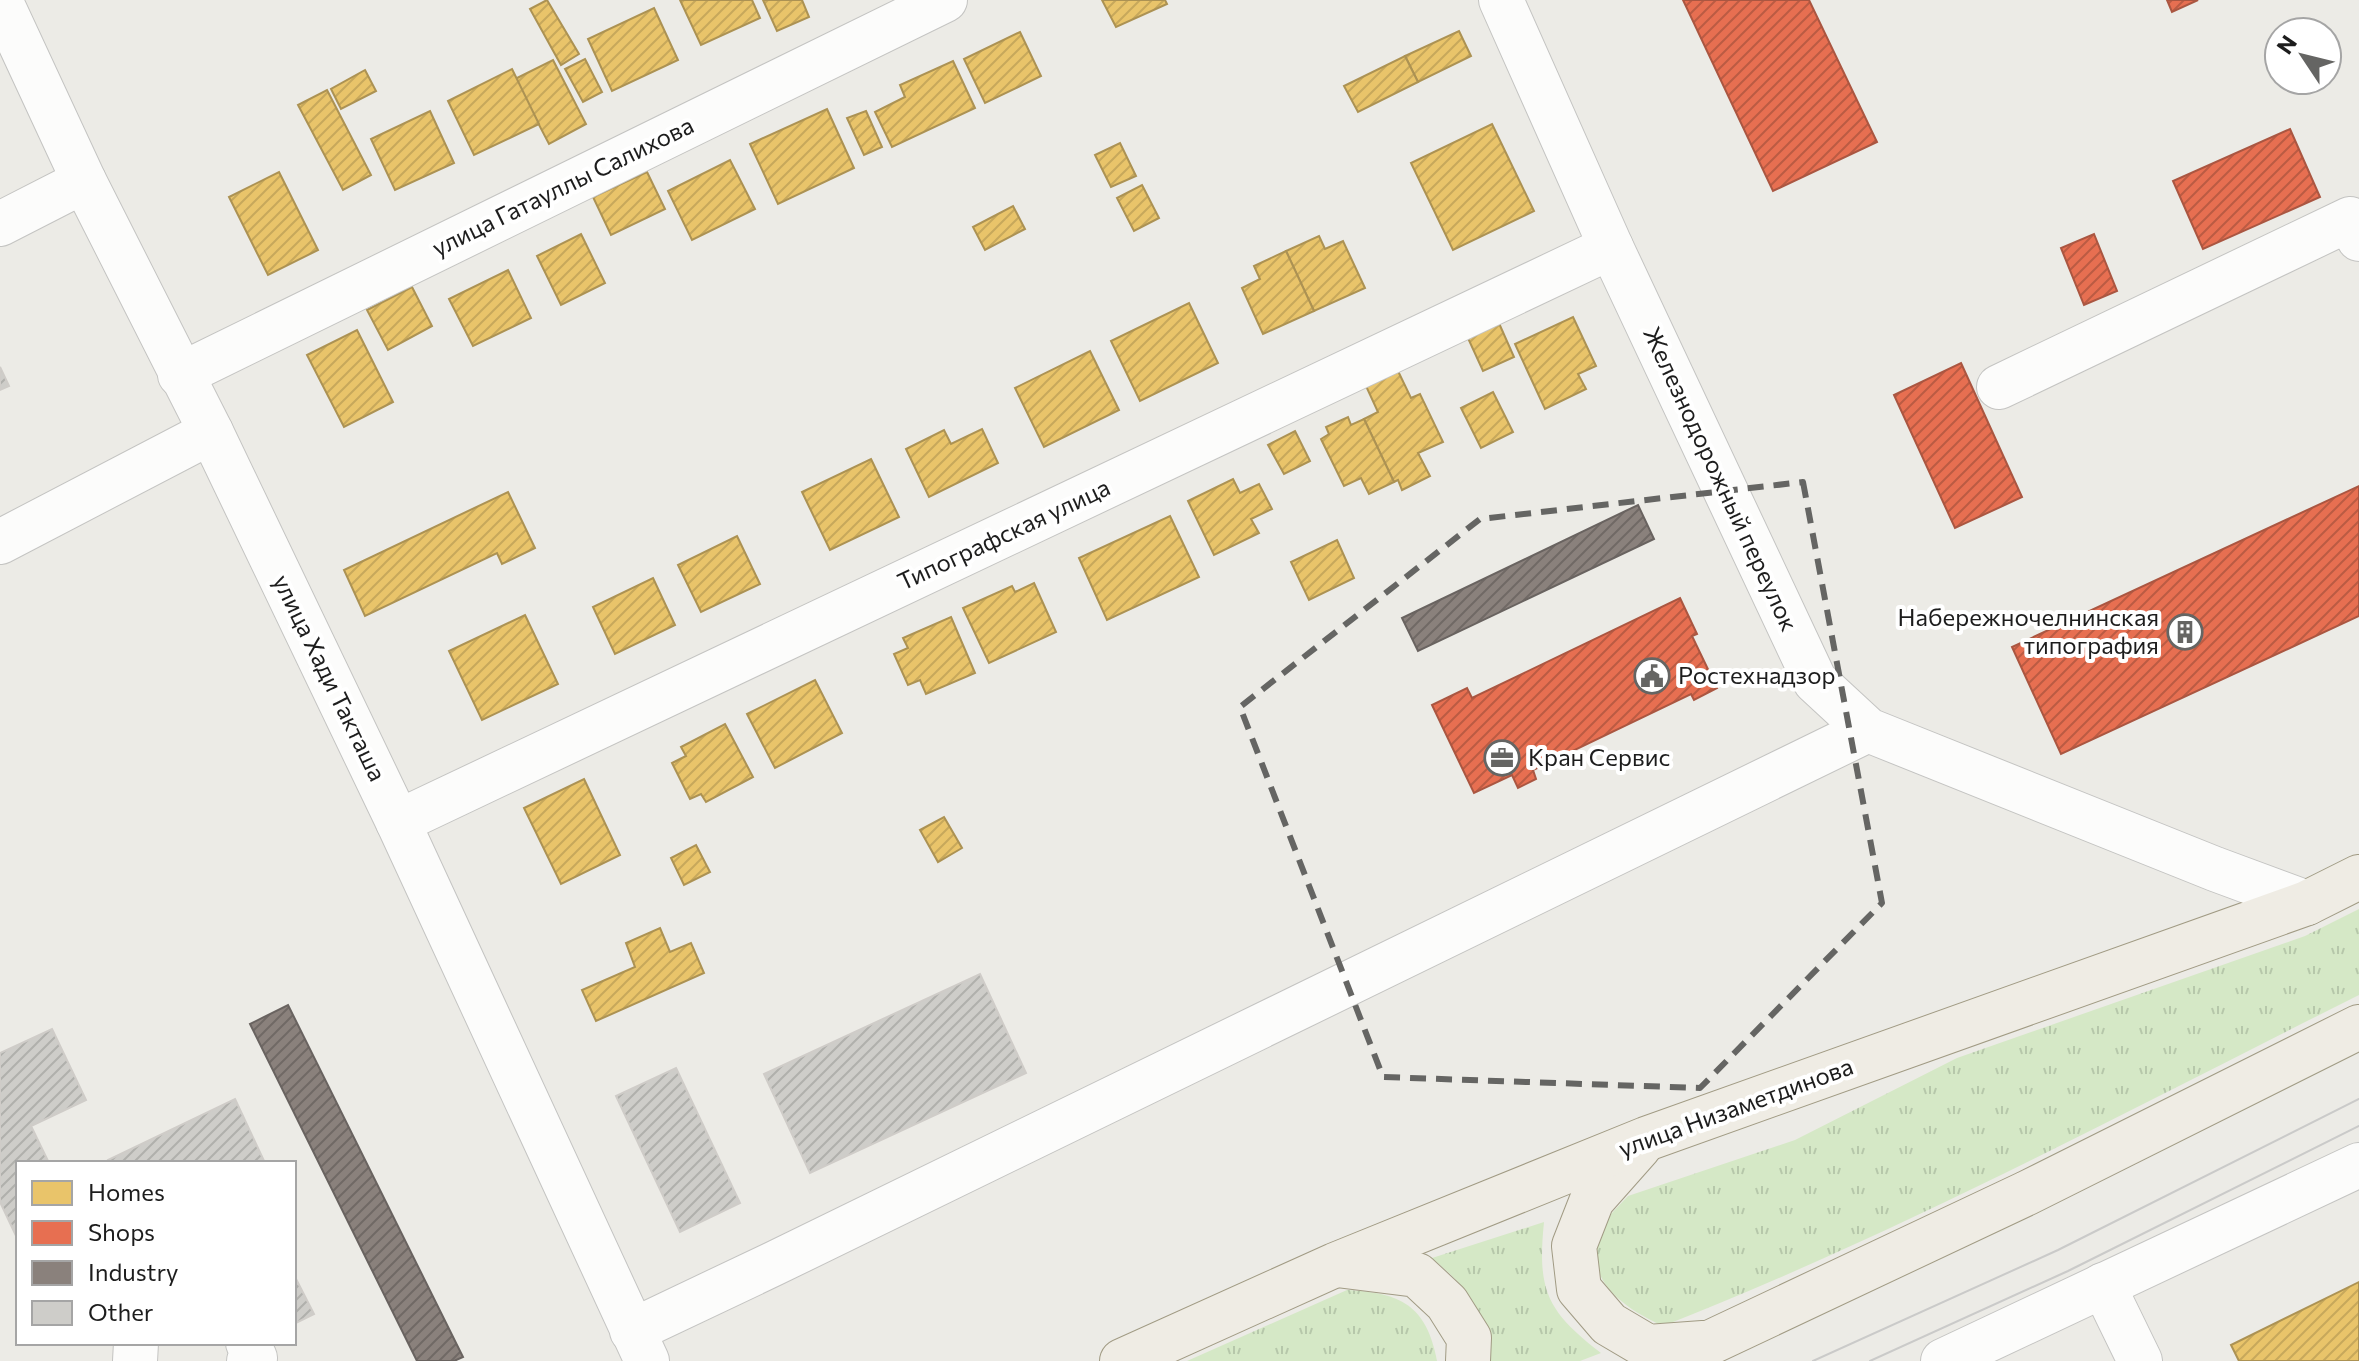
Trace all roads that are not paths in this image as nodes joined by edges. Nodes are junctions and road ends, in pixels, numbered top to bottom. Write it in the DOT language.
graph roads {
  1 [pos="0,0"];
  2 [pos="945,0"];
  3 [pos="1501,0"];
  4 [pos="84,181"];
  5 [pos="0,224"];
  6 [pos="2359,239"];
  7 [pos="1611,247"];
  8 [pos="180,375"];
  9 [pos="1999,387"];
  10 [pos="211,432"];
  11 [pos="0,542"];
  12 [pos="1868,730"];
  13 [pos="398,822"];
  14 [pos="2359,877"];
  15 [pos="2307,903"];
  16 [pos="2359,1027"];
  17 [pos="1646,1139"];
  18 [pos="2359,1165"];
  19 [pos="1335,1265"];
  20 [pos="2103,1285"];
  21 [pos="1714,1342"];
  22 [pos="249,1345"];
  23 [pos="639,1346"];
  24 [pos="249,1361"];
  25 [pos="1122,1361"];
  26 [pos="1468,1361"];
  27 [pos="1671,1361"];
  28 [pos="1943,1361"];
  29 [pos="2140,1361"];
  1 -- 4 [label="street, улица Хади Такташа"];
  2 -- 8 [label="street, улица Гатауллы Салихова"];
  3 -- 7 [label="street, Железнодорожный переулок"];
  4 -- 5 [label="street"];
  4 -- 8 [label="street, улица Хади Такташа"];
  6 -- 9 [label="street"];
  7 -- 12 [label="street, Железнодорожный переулок"];
  7 -- 13 [label="street, Типографская улица"];
  8 -- 10 [label="street, улица Хади Такташа"];
  10 -- 11 [label="street"];
  10 -- 13 [label="street, улица Хади Такташа"];
  12 -- 15 [label="street, Железнодорожный переулок"];
  12 -- 23 [label="street"];
  13 -- 23 [label="street, улица Хади Такташа"];
  14 -- 15 [label="main road, улица Низаметдинова"];
  15 -- 17 [label="main road, улица Низаметдинова"];
  16 -- 21 [label="main road"];
  17 -- 19 [label="main road, улица Низаметдинова"];
  17 -- 21 [label="main road"];
  18 -- 20 [label="street"];
  19 -- 25 [label="main road, улица Низаметдинова"];
  19 -- 26 [label="main road"];
  20 -- 28 [label="street"];
  20 -- 29 [label="street"];
  21 -- 27 [label="main road"];
  22 -- 24 [label="street"];
}
